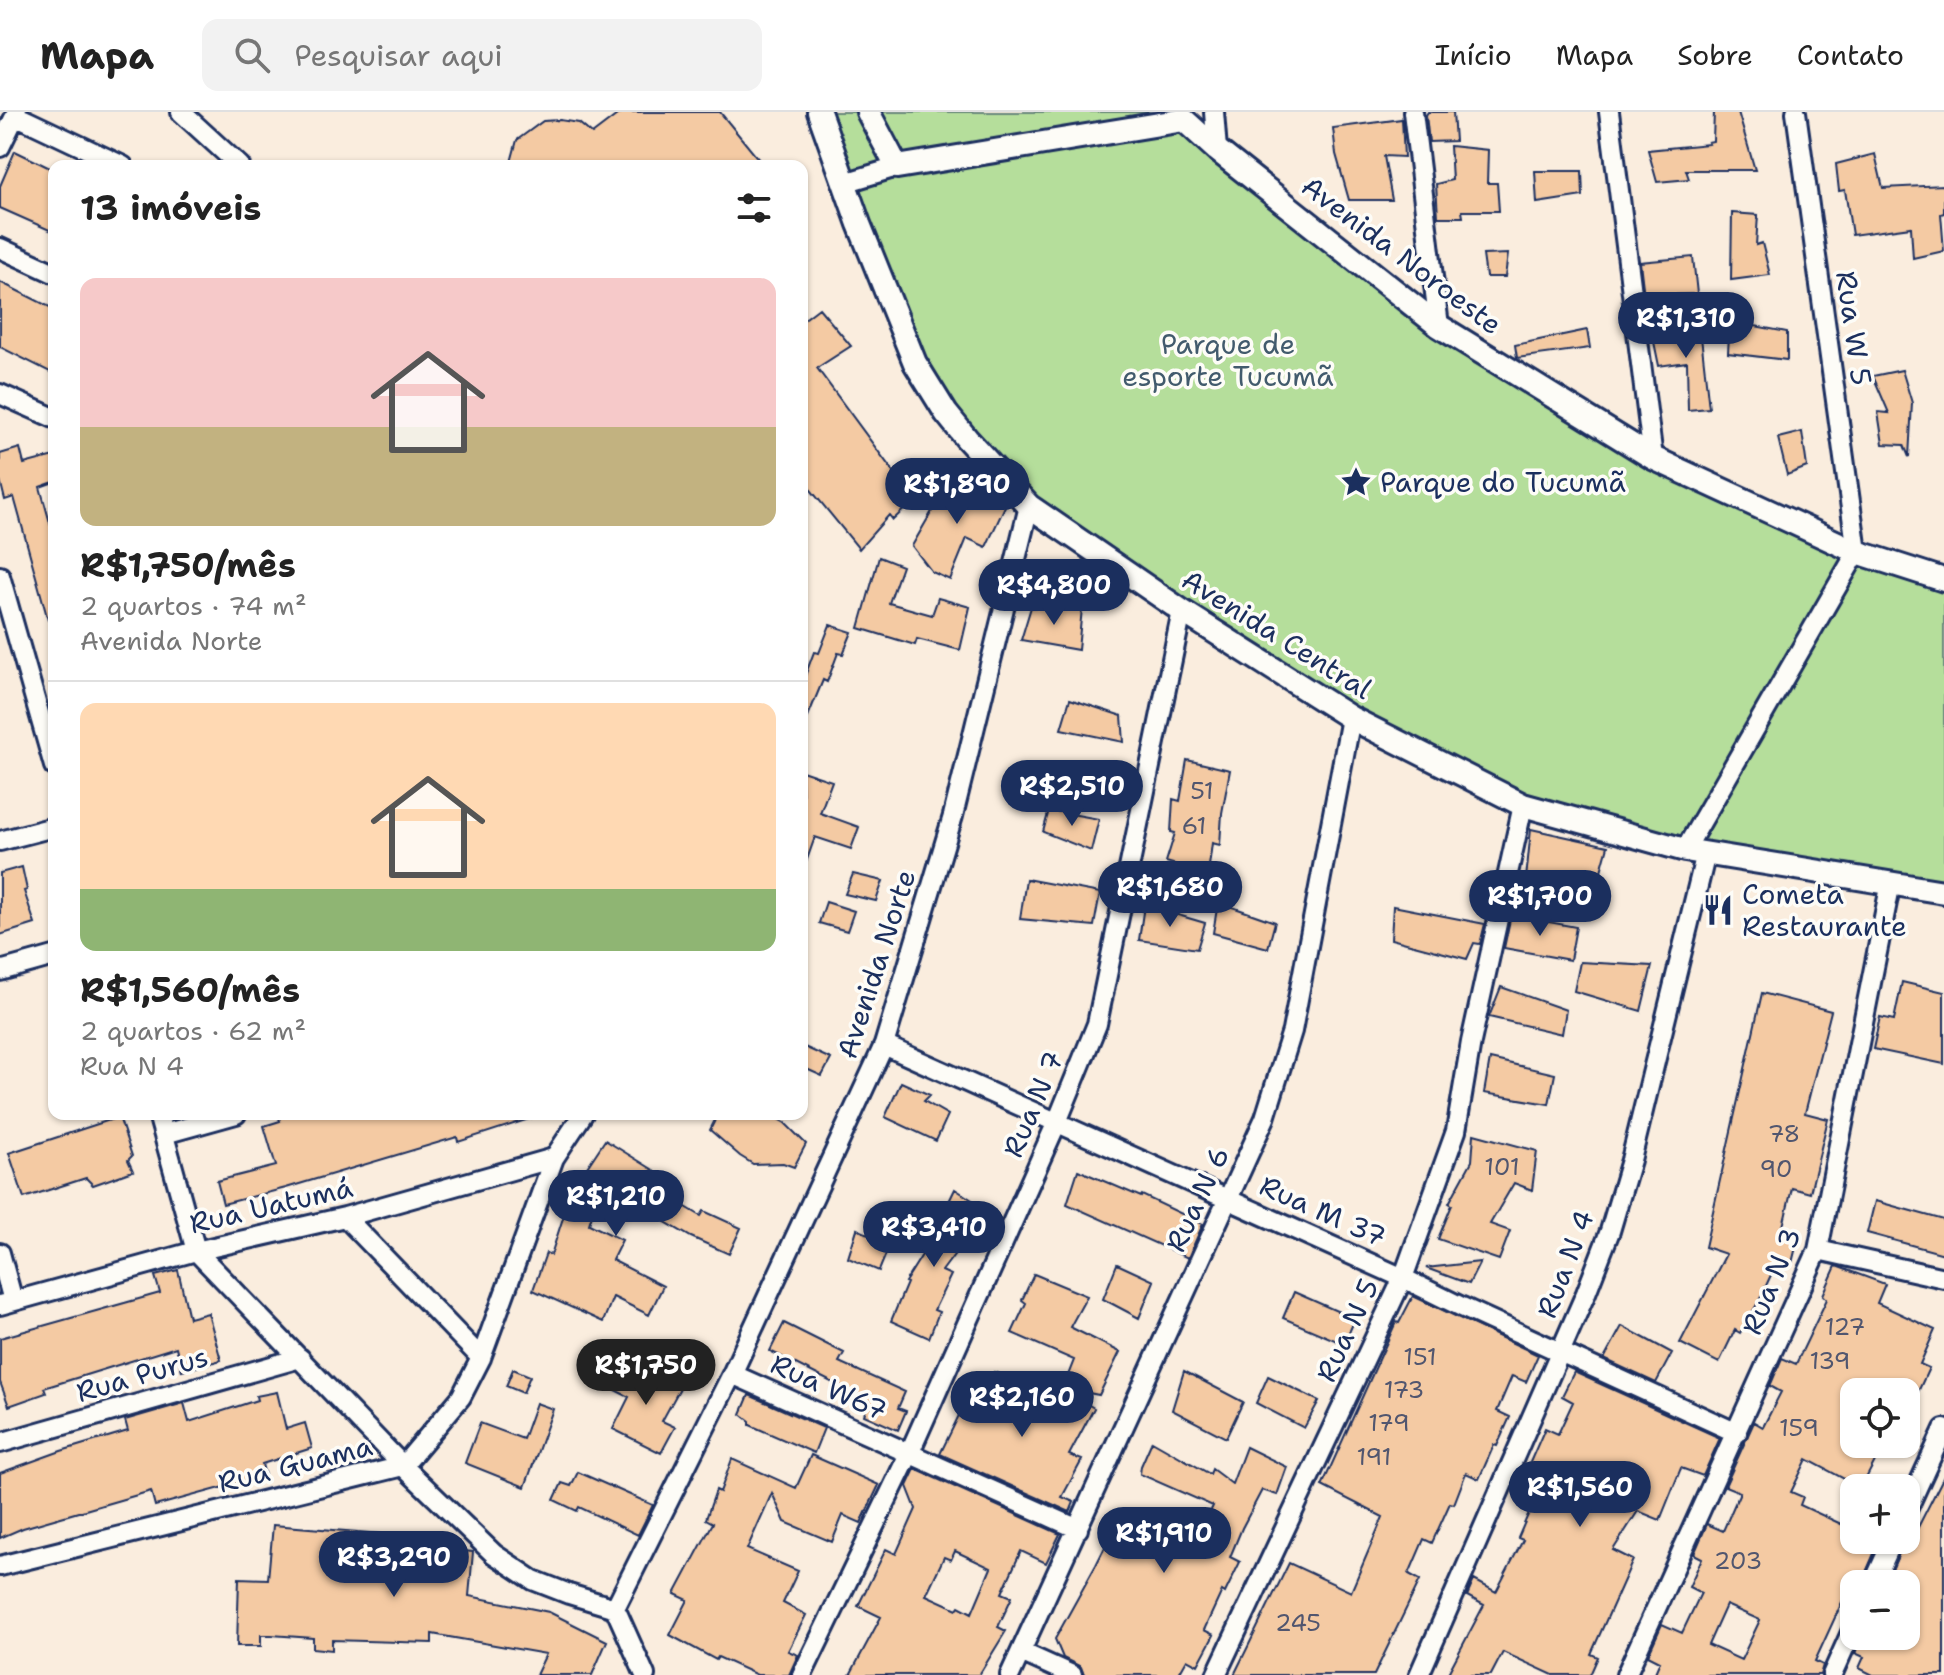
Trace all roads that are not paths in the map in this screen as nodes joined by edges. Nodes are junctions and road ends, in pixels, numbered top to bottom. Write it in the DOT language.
graph roads {
  1 [pos="181,112"];
  2 [pos="819,112"];
  3 [pos="868,112"];
  4 [pos="1214,112"];
  5 [pos="1413,112"];
  6 [pos="1609,112"];
  7 [pos="1796,112"];
  8 [pos="16,114"];
  9 [pos="1180,116"];
  10 [pos="0,147"];
  11 [pos="1217,150"];
  12 [pos="111,160"];
  13 [pos="233,160"];
  14 [pos="897,167"];
  15 [pos="844,183"];
  16 [pos="0,248"];
  17 [pos="48,270"];
  18 [pos="1439,326"];
  19 [pos="0,394"];
  20 [pos="48,415"];
  21 [pos="1653,458"];
  22 [pos="1029,506"];
  23 [pos="1857,552"];
  24 [pos="0,577"];
  25 [pos="1944,580"];
  26 [pos="1182,611"];
  27 [pos="1351,718"];
  28 [pos="48,745"];
  29 [pos="1523,805"];
  30 [pos="48,829"];
  31 [pos="0,841"];
  32 [pos="1696,852"];
  33 [pos="1891,882"];
  34 [pos="1944,892"];
  35 [pos="48,958"];
  36 [pos="0,971"];
  37 [pos="884,1045"];
  38 [pos="160,1120"];
  39 [pos="214,1120"];
  40 [pos="573,1120"];
  41 [pos="1057,1122"];
  42 [pos="164,1134"];
  43 [pos="554,1158"];
  44 [pos="1227,1199"];
  45 [pos="345,1217"];
  46 [pos="1818,1250"];
  47 [pos="196,1251"];
  48 [pos="0,1253"];
  49 [pos="1403,1278"];
  50 [pos="1944,1278"];
  51 [pos="7,1303"];
  52 [pos="1560,1351"];
  53 [pos="300,1358"];
  54 [pos="481,1358"];
  55 [pos="732,1374"];
  56 [pos="1944,1429"];
  57 [pos="1737,1433"];
  58 [pos="0,1443"];
  59 [pos="909,1454"];
  60 [pos="403,1466"];
  61 [pos="1920,1481"];
  62 [pos="1078,1529"];
  63 [pos="0,1566"];
  64 [pos="615,1608"];
  65 [pos="1843,1650"];
  66 [pos="1021,1652"];
  67 [pos="645,1675"];
  68 [pos="802,1675"];
  69 [pos="1010,1675"];
  70 [pos="1072,1675"];
  71 [pos="1216,1675"];
  72 [pos="1419,1675"];
  73 [pos="1626,1675"];
  74 [pos="1832,1675"];
  1 -- 13 [label="street"];
  2 -- 15 [label="street, Avenida Central"];
  3 -- 14 [label="street"];
  4 -- 11 [label="street"];
  5 -- 18 [label="street"];
  6 -- 21 [label="street"];
  7 -- 23 [label="street, Rua W 5"];
  8 -- 10 [label="street"];
  8 -- 12 [label="street"];
  9 -- 11 [label="street, Avenida Noroeste"];
  9 -- 14 [label="street"];
  11 -- 18 [label="street, Avenida Noroeste"];
  14 -- 15 [label="street"];
  15 -- 22 [label="street, Avenida Central"];
  16 -- 17 [label="street"];
  18 -- 21 [label="street, Avenida Noroeste"];
  19 -- 20 [label="street"];
  21 -- 23 [label="street, Avenida Noroeste"];
  22 -- 26 [label="street, Avenida Central"];
  22 -- 37 [label="street, Avenida Norte"];
  23 -- 25 [label="street, Avenida Noroeste"];
  23 -- 32 [label="street, Rua N 4"];
  24 -- 28 [label="street"];
  26 -- 27 [label="street, Avenida Central"];
  26 -- 41 [label="street, Rua N 7"];
  27 -- 29 [label="street, Avenida Central"];
  27 -- 44 [label="street, Rua N 6"];
  29 -- 32 [label="street, Avenida Central"];
  29 -- 49 [label="street, Rua N 5"];
  30 -- 31 [label="street"];
  32 -- 33 [label="street, Avenida Central"];
  32 -- 52 [label="street, Rua N 4"];
  33 -- 34 [label="street, Avenida Central"];
  33 -- 46 [label="street, Rua N 3"];
  35 -- 36 [label="street"];
  37 -- 41 [label="street, Rua M 37"];
  37 -- 55 [label="street, Avenida Norte"];
  38 -- 42 [label="street"];
  39 -- 42 [label="street"];
  40 -- 43 [label="street, Rua Guama"];
  41 -- 44 [label="street, Rua M 37"];
  41 -- 59 [label="street, Rua N 7"];
  42 -- 47 [label="street"];
  43 -- 45 [label="street, Rua Uatumá"];
  43 -- 54 [label="street, Rua Guama"];
  44 -- 49 [label="street, Rua M 37"];
  44 -- 62 [label="street, Rua N 6"];
  45 -- 47 [label="street, Rua Uatumá"];
  45 -- 54 [label="street"];
  46 -- 50 [label="street"];
  46 -- 57 [label="street, Rua N 3"];
  47 -- 51 [label="street, Rua Uatumá"];
  47 -- 53 [label="street"];
  48 -- 51 [label="street"];
  49 -- 52 [label="street, Rua M 37"];
  49 -- 71 [label="street, Rua N 5"];
  52 -- 57 [label="street, Rua M 37"];
  52 -- 72 [label="street, Rua N 4"];
  53 -- 58 [label="street, Rua Purus"];
  53 -- 60 [label="street"];
  54 -- 60 [label="street, Rua Guama"];
  55 -- 59 [label="street, Rua W67"];
  55 -- 64 [label="street, Avenida Norte"];
  56 -- 61 [label="street"];
  57 -- 73 [label="street, Rua N 3"];
  59 -- 62 [label="street, Rua W67"];
  59 -- 68 [label="street, Rua N 7"];
  60 -- 63 [label="street, Rua Guama"];
  60 -- 64 [label="street"];
  62 -- 66 [label="street, Rua N 6"];
  64 -- 67 [label="street"];
  65 -- 74 [label="street"];
  66 -- 69 [label="street, Rua N 6"];
  66 -- 70 [label="street"];
}
